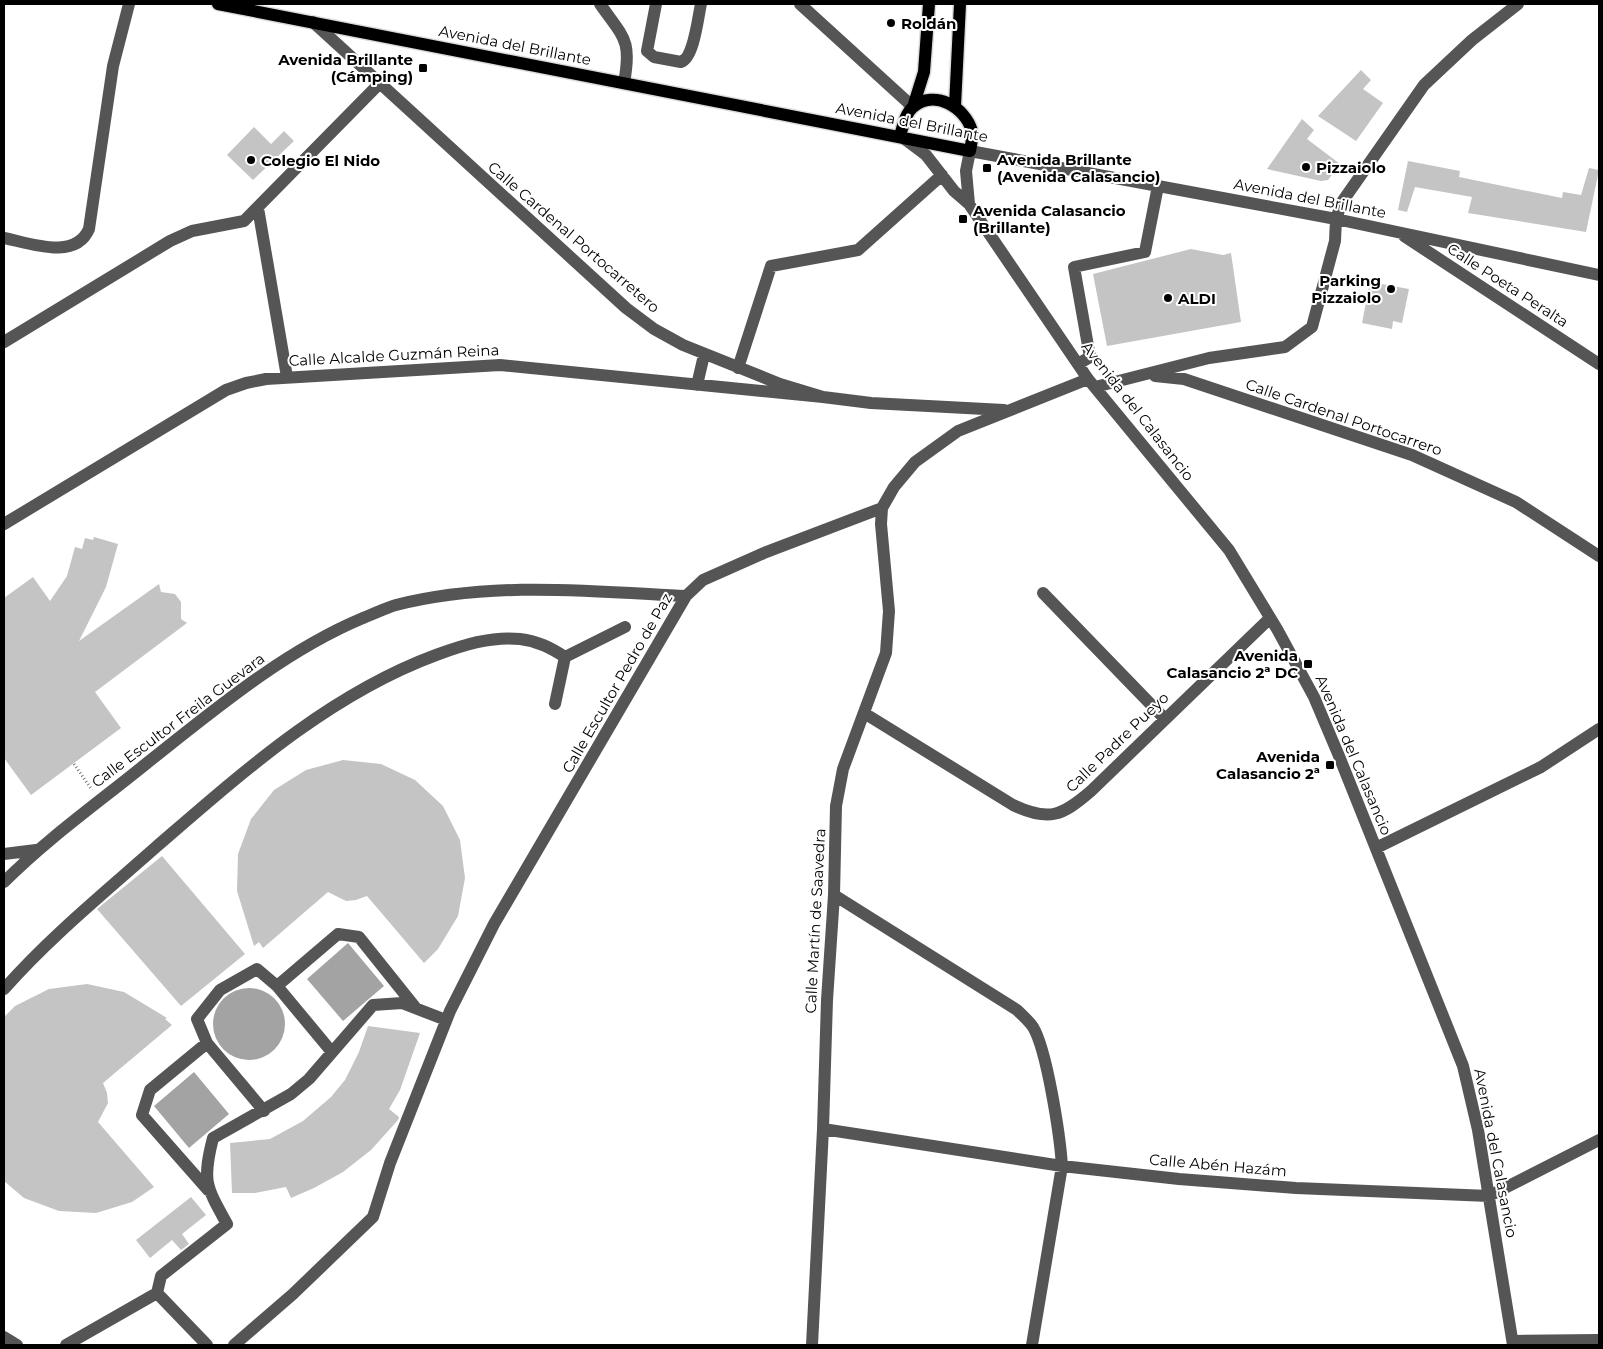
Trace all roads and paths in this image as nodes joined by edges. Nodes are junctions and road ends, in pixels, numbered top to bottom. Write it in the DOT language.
graph roads {
  1 [pos="129,4"];
  2 [pos="218,4"];
  3 [pos="600,4"];
  4 [pos="656,4"];
  5 [pos="701,4"];
  6 [pos="800,4"];
  7 [pos="929,4"];
  8 [pos="960,4"];
  9 [pos="1518,4"];
  10 [pos="313,22"];
  11 [pos="624,83"];
  12 [pos="379,84"];
  13 [pos="954,106"];
  14 [pos="914,107"];
  15 [pos="900,136"];
  16 [pos="970,151"];
  17 [pos="942,175"];
  18 [pos="1158,186"];
  19 [pos="969,204"];
  20 [pos="258,208"];
  21 [pos="1336,219"];
  22 [pos="1398,232"];
  23 [pos="4,238"];
  24 [pos="1599,275"];
  25 [pos="4,342"];
  26 [pos="704,355"];
  27 [pos="1078,364"];
  28 [pos="1599,364"];
  29 [pos="738,368"];
  30 [pos="1148,375"];
  31 [pos="287,377"];
  32 [pos="1092,383"];
  33 [pos="698,385"];
  34 [pos="823,397"];
  35 [pos="1006,410"];
  36 [pos="882,508"];
  37 [pos="4,524"];
  38 [pos="1599,556"];
  39 [pos="1043,593"];
  40 [pos="686,596"];
  41 [pos="1270,618"];
  42 [pos="625,627"];
  43 [pos="565,657"];
  44 [pos="555,704"];
  45 [pos="864,713"];
  46 [pos="1165,719"];
  47 [pos="1599,729"];
  48 [pos="74,764"];
  49 [pos="99,801"];
  50 [pos="1376,848"];
  51 [pos="36,850"];
  52 [pos="4,854"];
  53 [pos="4,882"];
  54 [pos="834,895"];
  55 [pos="277,986"];
  56 [pos="4,989"];
  57 [pos="416,1008"];
  58 [pos="448,1016"];
  59 [pos="207,1043"];
  60 [pos="331,1051"];
  61 [pos="264,1111"];
  62 [pos="823,1129"];
  63 [pos="1599,1140"];
  64 [pos="1062,1166"];
  65 [pos="208,1190"];
  66 [pos="1489,1196"];
  67 [pos="157,1293"];
  68 [pos="4,1337"];
  69 [pos="1599,1340"];
  70 [pos="1513,1343"];
  71 [pos="17,1345"];
  72 [pos="66,1345"];
  73 [pos="207,1345"];
  74 [pos="234,1345"];
  75 [pos="812,1345"];
  76 [pos="1032,1345"];
  1 -- 23 [label="street"];
  2 -- 10 [label="main road, Avenida del Brillante"];
  3 -- 11 [label="street"];
  4 -- 5 [label="street"];
  6 -- 14 [label="street"];
  7 -- 14 [label="main road"];
  8 -- 13 [label="main road"];
  9 -- 21 [label="street"];
  10 -- 11 [label="main road, Avenida del Brillante"];
  10 -- 12 [label="street, Calle Cardenal Portocarretero"];
  11 -- 15 [label="main road, Avenida del Brillante"];
  12 -- 20 [label="street"];
  12 -- 26 [label="street, Calle Cardenal Portocarretero"];
  13 -- 14 [label="main road"];
  13 -- 16 [label="main road"];
  14 -- 15 [label="main road"];
  15 -- 16 [label="main road, Avenida del Brillante"];
  15 -- 17 [label="street, Avenida del Calasancio"];
  16 -- 18 [label="street, Avenida del Brillante"];
  16 -- 19 [label="street, Avenida del Calasancio"];
  17 -- 19 [label="street, Avenida del Calasancio"];
  17 -- 29 [label="street"];
  18 -- 21 [label="street, Avenida del Brillante"];
  18 -- 27 [label="street"];
  19 -- 27 [label="street, Avenida del Calasancio"];
  20 -- 25 [label="street"];
  20 -- 31 [label="street"];
  21 -- 22 [label="street, Avenida del Brillante"];
  21 -- 30 [label="street, Calle Cardenal Portocarrero"];
  22 -- 24 [label="street, Avenida del Brillante"];
  22 -- 28 [label="street, Calle Poeta Peralta"];
  26 -- 29 [label="street, Calle Cardenal Portocarretero"];
  26 -- 33 [label="street"];
  27 -- 32 [label="street, Avenida del Calasancio"];
  29 -- 34 [label="street, Calle Cardenal Portocarretero"];
  30 -- 32 [label="street, Calle Cardenal Portocarrero"];
  30 -- 38 [label="street, Calle Cardenal Portocarrero"];
  31 -- 33 [label="street, Calle Alcalde Guzmán Reina"];
  31 -- 37 [label="street, Calle Alcalde Guzmán Reina"];
  32 -- 35 [label="street"];
  32 -- 41 [label="street, Avenida del Calasancio"];
  33 -- 34 [label="street, Calle Alcalde Guzmán Reina"];
  34 -- 35 [label="street, Calle Cardenal Portocarretero"];
  35 -- 36 [label="street"];
  36 -- 40 [label="street, Calle Escultor Pedro de Paz"];
  36 -- 45 [label="street, Calle Martín de Saavedra"];
  39 -- 46 [label="street"];
  40 -- 49 [label="street, Calle Escultor Freila Guevara"];
  40 -- 58 [label="street, Calle Escultor Pedro de Paz"];
  41 -- 46 [label="street, Calle Padre Pueyo"];
  41 -- 50 [label="street, Avenida del Calasancio"];
  42 -- 43 [label="street"];
  43 -- 44 [label="street"];
  43 -- 56 [label="street"];
  45 -- 46 [label="street, Calle Padre Pueyo"];
  45 -- 54 [label="street, Calle Martín de Saavedra"];
  47 -- 50 [label="street"];
  48 -- 49 [label="path"];
  49 -- 51 [label="street, Calle Escultor Freila Guevara"];
  50 -- 66 [label="street, Avenida del Calasancio"];
  51 -- 52 [label="street"];
  51 -- 53 [label="street, Calle Escultor Freila Guevara"];
  54 -- 62 [label="street, Calle Martín de Saavedra"];
  54 -- 64 [label="street"];
  55 -- 57 [label="street"];
  55 -- 59 [label="street"];
  55 -- 60 [label="street"];
  57 -- 58 [label="street"];
  57 -- 60 [label="street"];
  58 -- 74 [label="street, Calle Escultor Pedro de Paz"];
  59 -- 61 [label="street"];
  59 -- 65 [label="street"];
  60 -- 61 [label="street"];
  61 -- 65 [label="street"];
  62 -- 64 [label="street, Calle Abén Hazám"];
  62 -- 75 [label="street, Calle Martín de Saavedra"];
  63 -- 66 [label="street, Calle Abén Hazám"];
  64 -- 66 [label="street, Calle Abén Hazám"];
  64 -- 76 [label="street"];
  65 -- 67 [label="street"];
  66 -- 70 [label="street, Avenida del Calasancio"];
  67 -- 72 [label="street"];
  67 -- 73 [label="street"];
  68 -- 71 [label="street"];
  69 -- 70 [label="street"];
}
